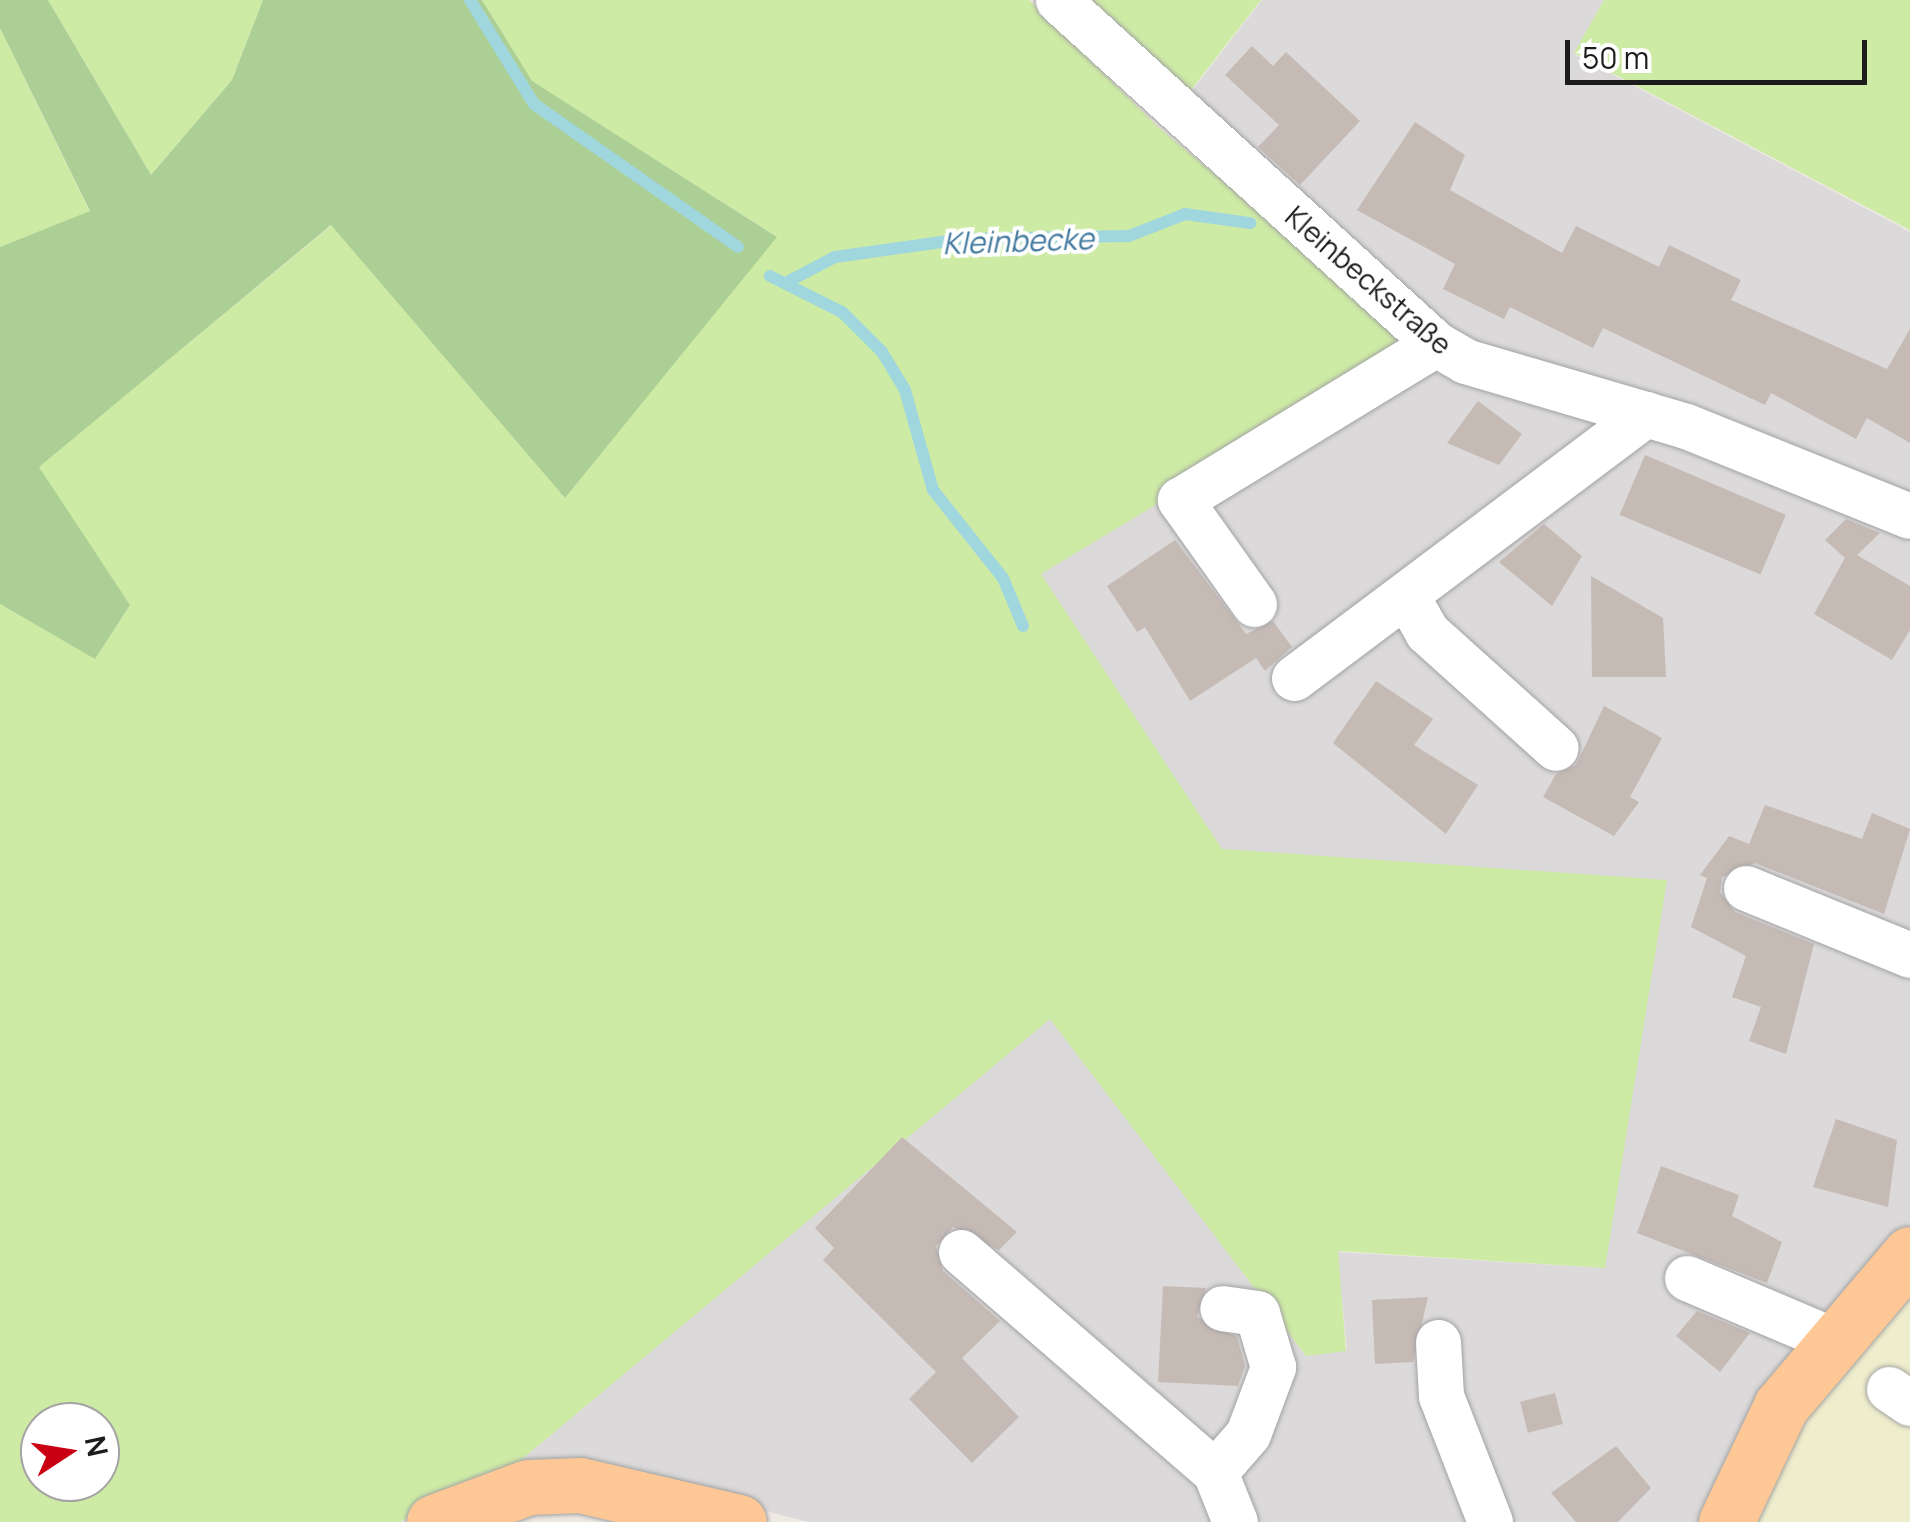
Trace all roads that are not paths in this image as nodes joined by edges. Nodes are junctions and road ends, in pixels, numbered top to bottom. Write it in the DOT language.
graph roads {
  1 [pos="1058,0"];
  2 [pos="1436,344"];
  3 [pos="1646,414"];
  4 [pos="1910,516"];
  5 [pos="1406,595"];
  6 [pos="1254,604"];
  7 [pos="1294,678"];
  8 [pos="1556,748"];
  9 [pos="1746,888"];
  10 [pos="1910,955"];
  11 [pos="961,1252"];
  12 [pos="1910,1254"];
  13 [pos="1687,1278"];
  14 [pos="1222,1308"];
  15 [pos="1831,1339"];
  16 [pos="1438,1342"];
  17 [pos="1215,1472"];
  18 [pos="657,1509"];
  19 [pos="434,1522"];
  20 [pos="739,1522"];
  21 [pos="1234,1522"];
  22 [pos="1490,1522"];
  23 [pos="1726,1522"];
  1 -- 2 [label="street, Kleinbeckstraße"];
  2 -- 3 [label="street, Kleinbeckstraße"];
  2 -- 6 [label="street"];
  3 -- 4 [label="street, Kleinbeckstraße"];
  3 -- 5 [label="street"];
  5 -- 7 [label="street"];
  5 -- 8 [label="street"];
  9 -- 10 [label="street"];
  11 -- 17 [label="street"];
  12 -- 15 [label="main road"];
  13 -- 15 [label="street"];
  14 -- 17 [label="street"];
  15 -- 23 [label="main road"];
  16 -- 22 [label="street"];
  17 -- 21 [label="street"];
  18 -- 19 [label="main road"];
  18 -- 20 [label="main road"];
}
